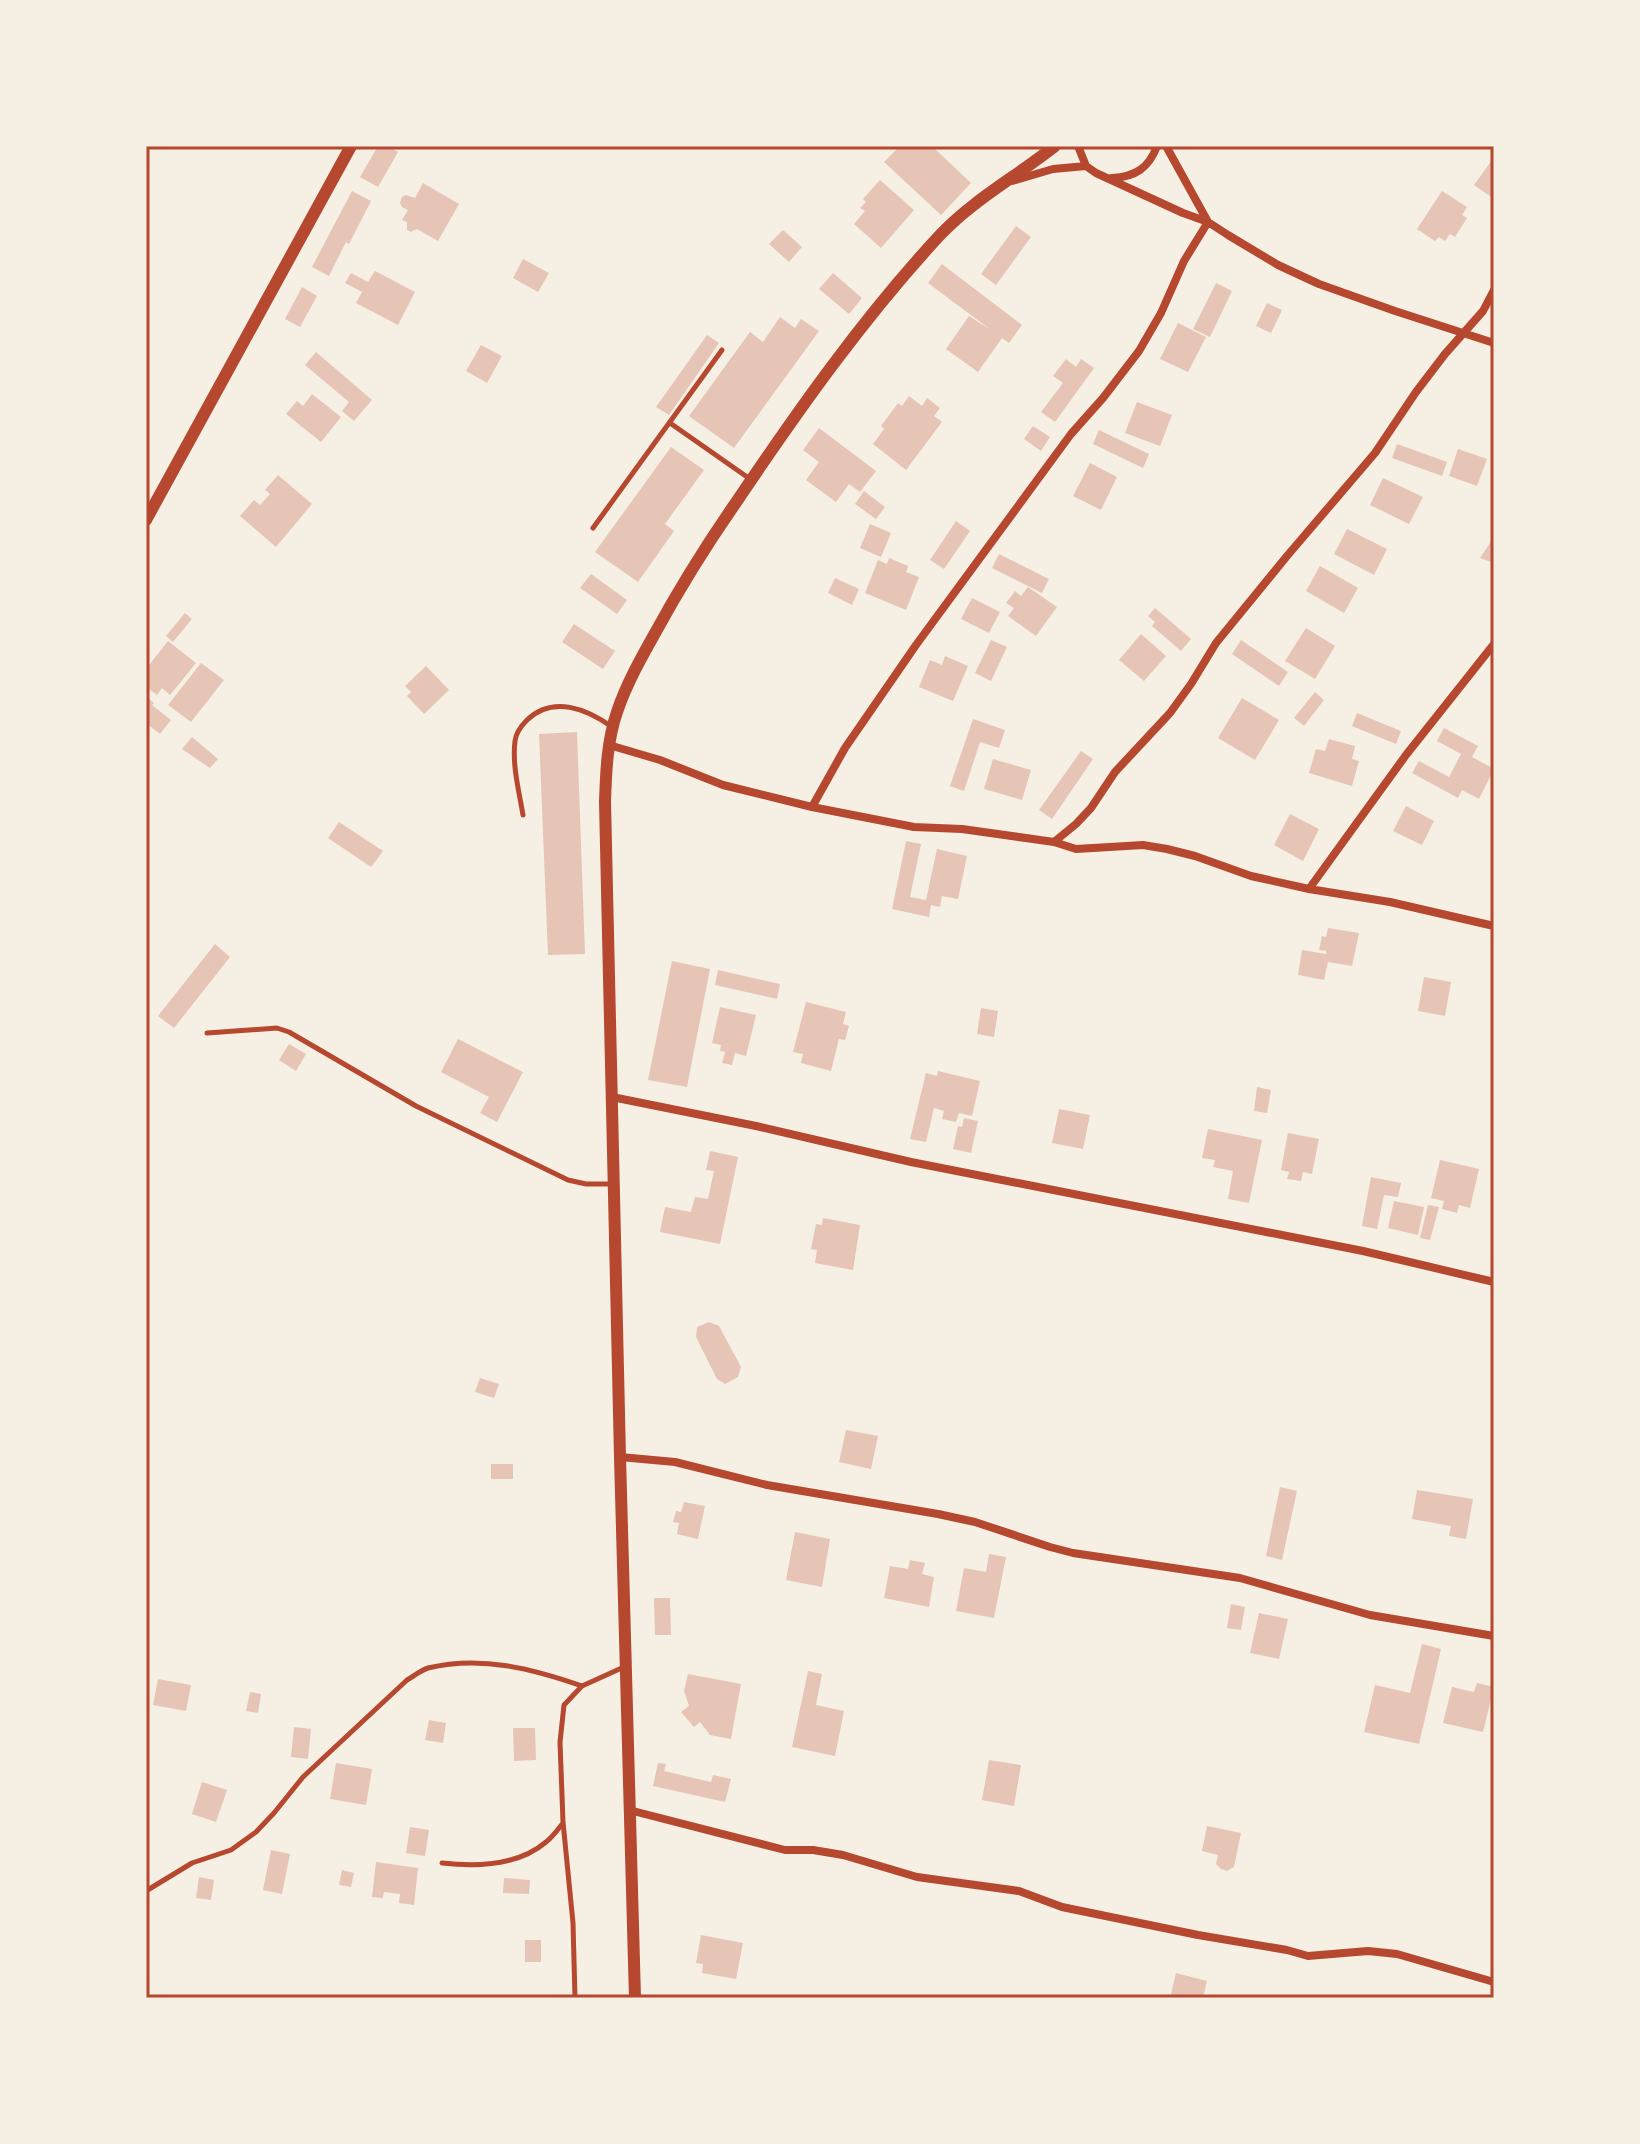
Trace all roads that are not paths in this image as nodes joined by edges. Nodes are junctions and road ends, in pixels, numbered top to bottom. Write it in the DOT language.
graph roads {
  1 [pos="351,146"];
  2 [pos="1055,146"];
  3 [pos="1078,146"];
  4 [pos="1157,146"];
  5 [pos="1166,146"];
  6 [pos="1086,166"];
  7 [pos="1108,178"];
  8 [pos="1003,183"];
  9 [pos="1208,222"];
  10 [pos="1494,290"];
  11 [pos="1463,334"];
  12 [pos="1494,343"];
  13 [pos="722,350"];
  14 [pos="670,423"];
  15 [pos="751,479"];
  16 [pos="146,520"];
  17 [pos="593,528"];
  18 [pos="1494,644"];
  19 [pos="613,728"];
  20 [pos="609,745"];
  21 [pos="812,807"];
  22 [pos="523,815"];
  23 [pos="1054,842"];
  24 [pos="1309,889"];
  25 [pos="1494,926"];
  26 [pos="207,1033"];
  27 [pos="612,1097"];
  28 [pos="614,1184"];
  29 [pos="1494,1282"];
  30 [pos="620,1457"];
  31 [pos="1494,1636"];
  32 [pos="625,1667"];
  33 [pos="582,1686"];
  34 [pos="629,1810"];
  35 [pos="563,1822"];
  36 [pos="442,1863"];
  37 [pos="146,1891"];
  38 [pos="1494,1982"];
  39 [pos="575,1998"];
  40 [pos="635,1998"];
  1 -- 16 [label="street"];
  2 -- 8 [label="street"];
  3 -- 6 [label="street"];
  4 -- 7 [label="street"];
  5 -- 9 [label="street"];
  6 -- 7 [label="street"];
  6 -- 8 [label="street"];
  7 -- 9 [label="street"];
  8 -- 15 [label="street"];
  9 -- 11 [label="street"];
  9 -- 21 [label="street"];
  10 -- 11 [label="street"];
  11 -- 12 [label="street"];
  11 -- 23 [label="street"];
  13 -- 14 [label="lane"];
  14 -- 15 [label="lane"];
  14 -- 17 [label="lane"];
  15 -- 19 [label="street"];
  18 -- 24 [label="street"];
  19 -- 20 [label="street"];
  19 -- 22 [label="lane"];
  20 -- 21 [label="street"];
  20 -- 27 [label="street"];
  21 -- 23 [label="street"];
  23 -- 24 [label="street"];
  24 -- 25 [label="street"];
  26 -- 28 [label="lane"];
  27 -- 28 [label="street"];
  27 -- 29 [label="street"];
  28 -- 30 [label="street"];
  30 -- 31 [label="street"];
  30 -- 32 [label="street"];
  32 -- 33 [label="lane"];
  32 -- 34 [label="street"];
  33 -- 35 [label="lane"];
  33 -- 37 [label="lane"];
  34 -- 38 [label="street"];
  34 -- 40 [label="street"];
  35 -- 36 [label="lane"];
  35 -- 39 [label="lane"];
}
